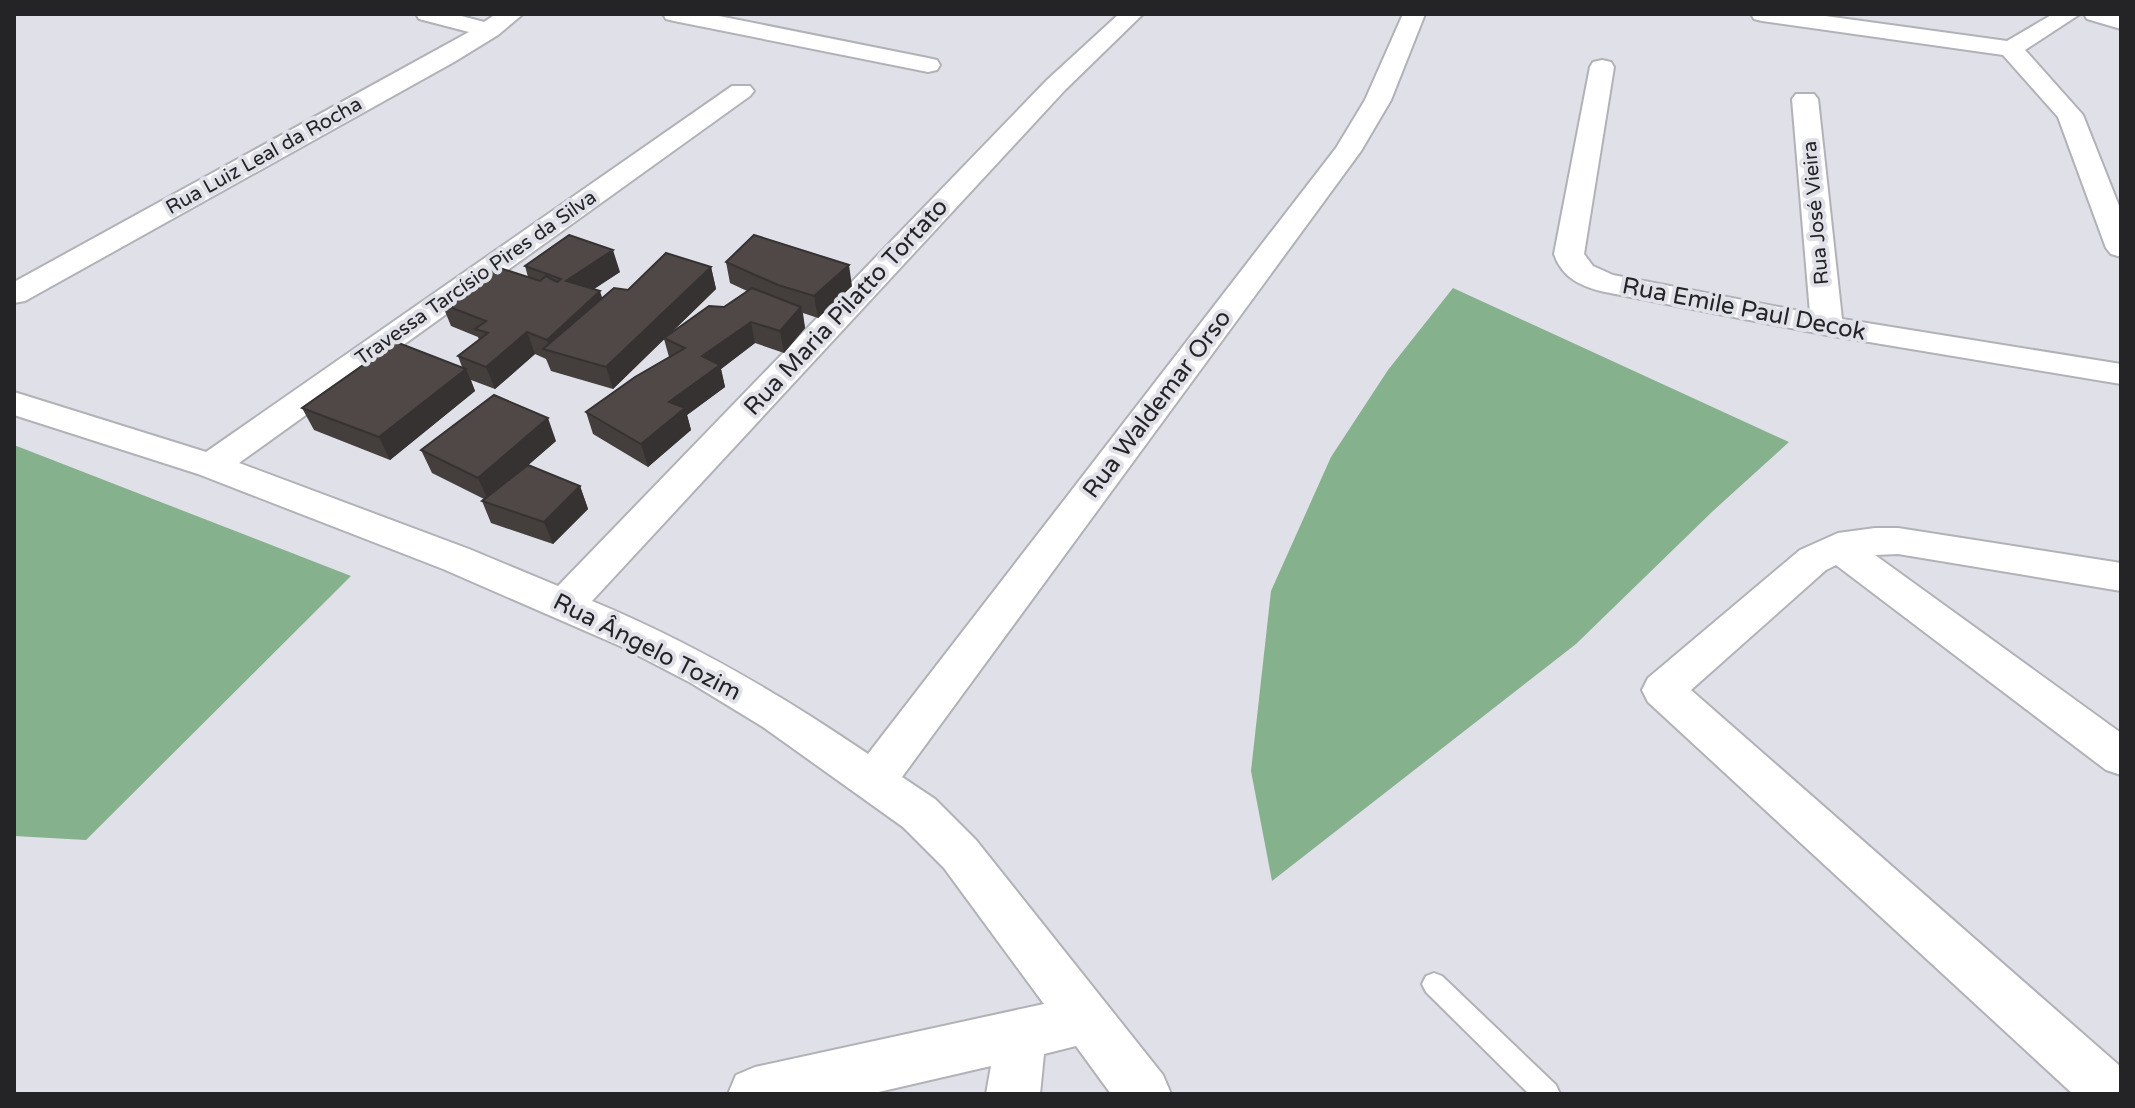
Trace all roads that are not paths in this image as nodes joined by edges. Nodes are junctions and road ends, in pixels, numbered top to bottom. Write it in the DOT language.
graph roads {
  1 [pos="427,14"];
  2 [pos="512,14"];
  3 [pos="674,14"];
  4 [pos="1132,14"];
  5 [pos="1414,14"];
  6 [pos="1762,14"];
  7 [pos="2069,14"];
  8 [pos="2095,14"];
  9 [pos="1866,21"];
  10 [pos="2121,22"];
  11 [pos="490,30"];
  12 [pos="2011,49"];
  13 [pos="928,65"];
  14 [pos="1602,67"];
  15 [pos="741,91"];
  16 [pos="1805,99"];
  17 [pos="2121,248"];
  18 [pos="14,294"];
  19 [pos="1827,326"];
  20 [pos="2121,374"];
  21 [pos="14,403"];
  22 [pos="211,466"];
  23 [pos="1838,547"];
  24 [pos="2121,577"];
  25 [pos="565,604"];
  26 [pos="2121,757"];
  27 [pos="874,780"];
  28 [pos="1434,984"];
  29 [pos="1088,1019"];
  30 [pos="1021,1033"];
  31 [pos="755,1094"];
  32 [pos="1013,1094"];
  33 [pos="1144,1094"];
  34 [pos="1547,1094"];
  35 [pos="2112,1094"];
  1 -- 11 [label="street"];
  2 -- 11 [label="street, Rua Luiz Leal da Rocha"];
  3 -- 13 [label="street"];
  4 -- 25 [label="street, Rua Maria Pilatto Tortato"];
  5 -- 27 [label="street, Rua Waldemar Orso"];
  6 -- 9 [label="street"];
  7 -- 12 [label="street"];
  8 -- 10 [label="street"];
  9 -- 12 [label="street"];
  11 -- 18 [label="street, Rua Luiz Leal da Rocha"];
  12 -- 17 [label="street"];
  14 -- 19 [label="street, Rua Emile Paul Decok"];
  15 -- 22 [label="street, Travessa Tarcísio Pires da Silva"];
  16 -- 19 [label="street, Rua José Vieira"];
  19 -- 20 [label="street, Rua Emile Paul Decok"];
  21 -- 22 [label="street, Rua Ângelo Tozim"];
  22 -- 25 [label="street, Rua Ângelo Tozim"];
  23 -- 24 [label="street"];
  23 -- 26 [label="street"];
  23 -- 35 [label="street"];
  25 -- 27 [label="street, Rua Ângelo Tozim"];
  27 -- 29 [label="street, Rua Ângelo Tozim"];
  28 -- 34 [label="lane"];
  29 -- 30 [label="street"];
  29 -- 33 [label="street, Rua Ângelo Tozim"];
  30 -- 31 [label="street"];
  30 -- 32 [label="street"];
}
